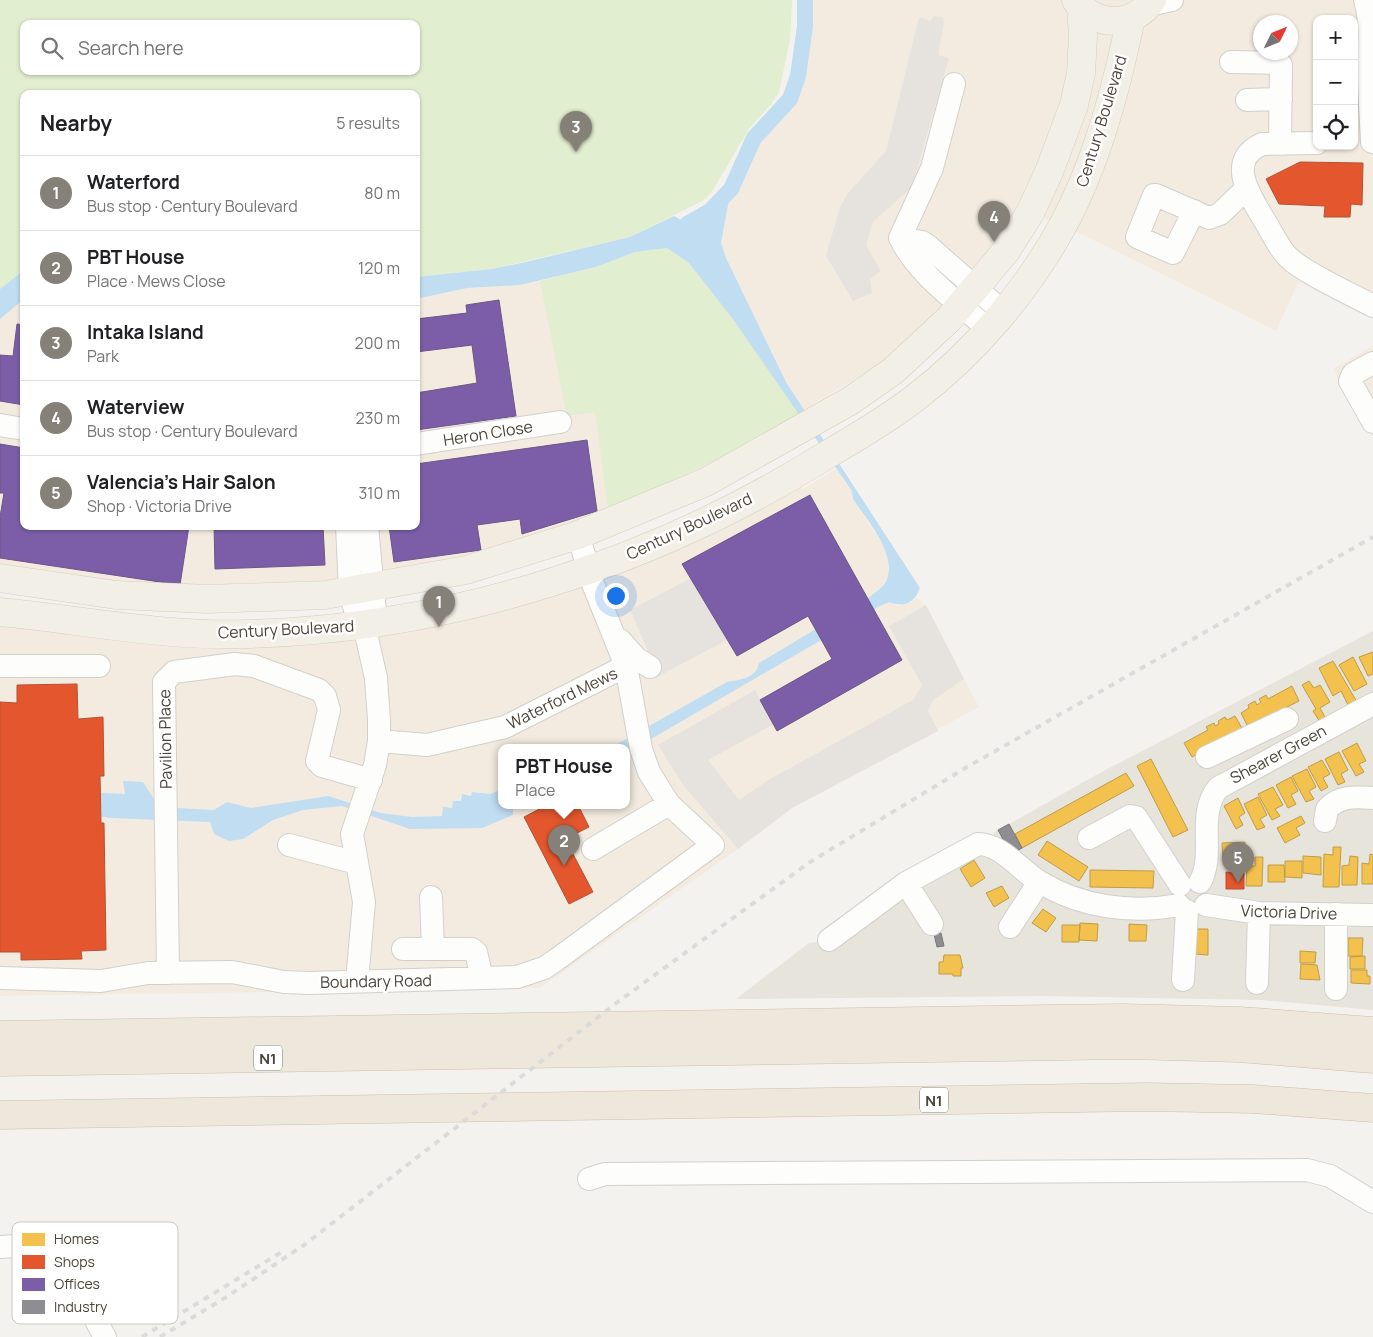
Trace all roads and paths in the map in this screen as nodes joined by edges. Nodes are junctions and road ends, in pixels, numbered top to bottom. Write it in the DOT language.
graph roads {
  1 [pos="1365,0"];
  2 [pos="1078,3"];
  3 [pos="1151,6"];
  4 [pos="1231,62"];
  5 [pos="954,84"];
  6 [pos="1281,99"];
  7 [pos="1247,100"];
  8 [pos="1366,142"];
  9 [pos="1313,143"];
  10 [pos="1280,144"];
  11 [pos="1246,189"];
  12 [pos="1194,211"];
  13 [pos="968,297"];
  14 [pos="1373,306"];
  15 [pos="995,321"];
  16 [pos="1373,363"];
  17 [pos="560,422"];
  18 [pos="1373,422"];
  19 [pos="0,425"];
  20 [pos="20,428"];
  21 [pos="420,443"];
  22 [pos="348,530"];
  23 [pos="367,530"];
  24 [pos="578,535"];
  25 [pos="589,570"];
  26 [pos="0,578"];
  27 [pos="361,590"];
  28 [pos="0,612"];
  29 [pos="367,627"];
  30 [pos="610,627"];
  31 [pos="0,666"];
  32 [pos="99,666"];
  33 [pos="626,666"];
  34 [pos="650,667"];
  35 [pos="1373,704"];
  36 [pos="1287,719"];
  37 [pos="1250,737"];
  38 [pos="379,741"];
  39 [pos="1207,757"];
  40 [pos="1263,762"];
  41 [pos="364,798"];
  42 [pos="1373,798"];
  43 [pos="669,804"];
  44 [pos="1325,821"];
  45 [pos="1088,838"];
  46 [pos="289,845"];
  47 [pos="593,849"];
  48 [pos="357,863"];
  49 [pos="1039,882"];
  50 [pos="906,883"];
  51 [pos="431,897"];
  52 [pos="1191,898"];
  53 [pos="1259,912"];
  54 [pos="1336,914"];
  55 [pos="1373,915"];
  56 [pos="932,924"];
  57 [pos="1010,927"];
  58 [pos="829,940"];
  59 [pos="433,948"];
  60 [pos="403,949"];
  61 [pos="168,973"];
  62 [pos="0,978"];
  63 [pos="482,978"];
  64 [pos="1183,980"];
  65 [pos="357,981"];
  66 [pos="1257,983"];
  67 [pos="1336,989"];
  68 [pos="0,1022"];
  69 [pos="541,1027"];
  70 [pos="1373,1031"];
  71 [pos="0,1035"];
  72 [pos="1373,1059"];
  73 [pos="0,1062"];
  74 [pos="1373,1108"];
  75 [pos="0,1115"];
  76 [pos="589,1179"];
  77 [pos="1373,1202"];
  78 [pos="98,1324"];
  79 [pos="105,1337"];
  1 -- 8 [label="street"];
  2 -- 3 [label="main road"];
  2 -- 13 [label="main road, Century Boulevard"];
  3 -- 15 [label="main road, Century Boulevard"];
  4 -- 6 [label="street"];
  5 -- 13 [label="street"];
  6 -- 7 [label="street"];
  6 -- 10 [label="street"];
  9 -- 10 [label="street"];
  10 -- 11 [label="street"];
  11 -- 12 [label="street"];
  11 -- 14 [label="street"];
  13 -- 15 [label="street"];
  13 -- 24 [label="main road, Century Boulevard"];
  15 -- 25 [label="main road, Century Boulevard"];
  16 -- 18 [label="street"];
  17 -- 21 [label="street, Heron Close"];
  19 -- 20 [label="street"];
  22 -- 27 [label="street"];
  23 -- 27 [label="street"];
  24 -- 25 [label="street"];
  24 -- 27 [label="main road, Century Boulevard"];
  25 -- 29 [label="main road, Century Boulevard"];
  25 -- 30 [label="street"];
  26 -- 27 [label="main road, Century Boulevard"];
  27 -- 29 [label="street"];
  28 -- 29 [label="main road, Century Boulevard"];
  29 -- 38 [label="street"];
  30 -- 33 [label="street"];
  30 -- 34 [label="street"];
  31 -- 32 [label="street"];
  33 -- 38 [label="street, Waterford Mews"];
  33 -- 43 [label="street"];
  35 -- 40 [label="street, Shearer Green"];
  36 -- 37 [label="street"];
  37 -- 39 [label="street"];
  37 -- 40 [label="street"];
  38 -- 41 [label="street"];
  40 -- 52 [label="street, Shearer Green"];
  41 -- 48 [label="street"];
  41 -- 61 [label="street, Pavilion Place"];
  42 -- 44 [label="street"];
  43 -- 47 [label="street"];
  43 -- 63 [label="street, Boundary Road"];
  45 -- 52 [label="street"];
  46 -- 48 [label="street"];
  48 -- 65 [label="street"];
  49 -- 50 [label="street, Victoria Drive"];
  49 -- 52 [label="street, Victoria Drive"];
  49 -- 57 [label="street"];
  50 -- 56 [label="street"];
  50 -- 58 [label="street"];
  51 -- 59 [label="street"];
  52 -- 53 [label="street, Victoria Drive"];
  52 -- 64 [label="street, Shearer Green"];
  53 -- 54 [label="street, Victoria Drive"];
  53 -- 66 [label="street"];
  54 -- 55 [label="street, Victoria Drive"];
  54 -- 67 [label="street"];
  59 -- 60 [label="street"];
  59 -- 63 [label="street"];
  61 -- 62 [label="street, Boundary Road"];
  61 -- 65 [label="street, Boundary Road"];
  63 -- 65 [label="street, Boundary Road"];
  68 -- 69 [label="highway"];
  69 -- 70 [label="highway"];
  69 -- 71 [label="highway"];
  72 -- 73 [label="highway, N1"];
  74 -- 75 [label="highway, N1"];
  76 -- 77 [label="street"];
  78 -- 79 [label="street"];
}
